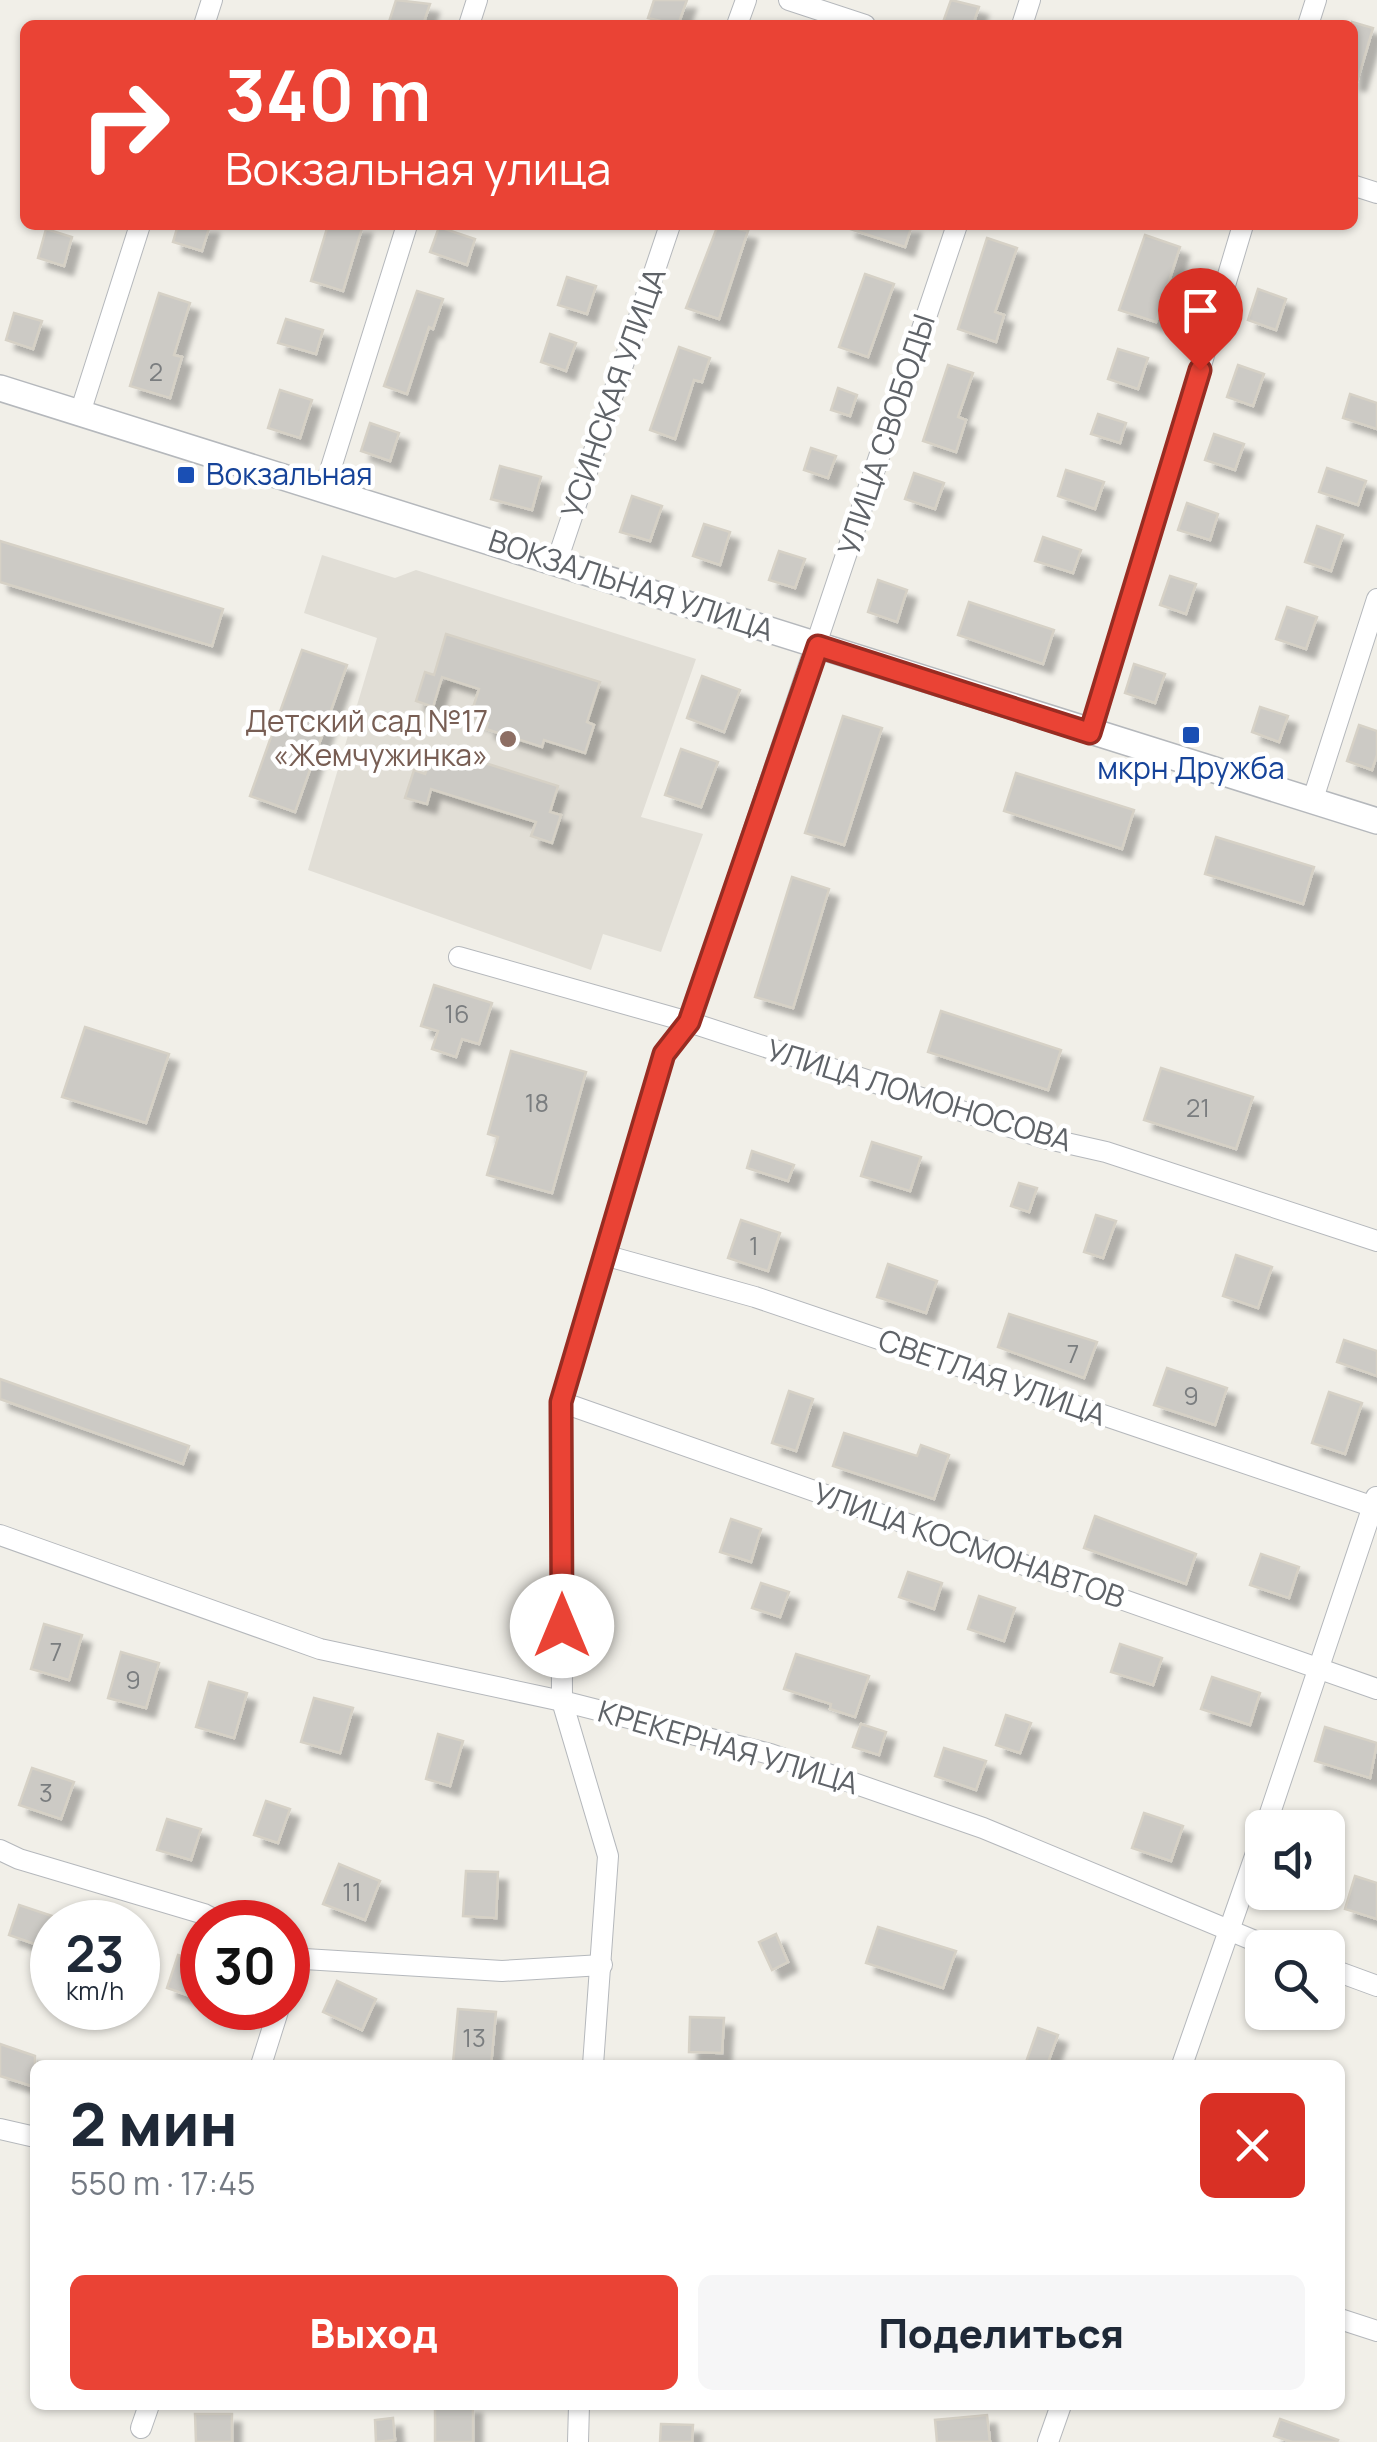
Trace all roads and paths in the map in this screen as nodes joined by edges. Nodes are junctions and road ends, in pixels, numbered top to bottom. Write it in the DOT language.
graph roads {
  1 [pos="789,0"];
  2 [pos="850,20"];
  3 [pos="138,230"];
  4 [pos="405,230"];
  5 [pos="668,230"];
  6 [pos="955,230"];
  7 [pos="1242,230"];
  8 [pos="0,388"];
  9 [pos="80,413"];
  10 [pos="324,490"];
  11 [pos="558,561"];
  12 [pos="1377,600"];
  13 [pos="818,646"];
  14 [pos="1090,733"];
  15 [pos="1312,802"];
  16 [pos="1377,820"];
  17 [pos="459,956"];
  18 [pos="689,1022"];
  19 [pos="1377,1241"];
  20 [pos="604,1255"];
  21 [pos="561,1402"];
  22 [pos="1376,1504"];
  23 [pos="0,1535"];
  24 [pos="1321,1670"];
  25 [pos="1377,1689"];
  26 [pos="562,1701"];
  27 [pos="1272,1810"];
  28 [pos="0,1850"];
  29 [pos="1245,1885"];
  30 [pos="180,1907"];
  31 [pos="1229,1932"];
  32 [pos="1245,1938"];
  33 [pos="602,1965"];
  34 [pos="310,1966"];
  35 [pos="1345,1974"];
  36 [pos="1377,1986"];
  37 [pos="271,2030"];
  38 [pos="262,2060"];
  39 [pos="593,2060"];
  40 [pos="1184,2060"];
  41 [pos="0,2129"];
  42 [pos="30,2136"];
  43 [pos="1345,2321"];
  44 [pos="1377,2331"];
  45 [pos="146,2410"];
  46 [pos="580,2410"];
  47 [pos="1059,2410"];
  48 [pos="141,2428"];
  49 [pos="578,2442"];
  50 [pos="1048,2442"];
  1 -- 2 [label="street"];
  3 -- 9 [label="street"];
  4 -- 10 [label="street"];
  5 -- 11 [label="street, УСИНСКАЯ УЛИЦА"];
  6 -- 13 [label="street, УЛИЦА СВОБОДЫ"];
  7 -- 14 [label="street"];
  8 -- 9 [label="street, ВОКЗАЛЬНАЯ УЛИЦА"];
  9 -- 10 [label="street, ВОКЗАЛЬНАЯ УЛИЦА"];
  10 -- 11 [label="street, ВОКЗАЛЬНАЯ УЛИЦА"];
  11 -- 13 [label="street, ВОКЗАЛЬНАЯ УЛИЦА"];
  12 -- 15 [label="street"];
  13 -- 14 [label="street, ВОКЗАЛЬНАЯ УЛИЦА"];
  13 -- 18 [label="street, УЛИЦА СВОБОДЫ"];
  14 -- 15 [label="street, ВОКЗАЛЬНАЯ УЛИЦА"];
  15 -- 16 [label="street, ВОКЗАЛЬНАЯ УЛИЦА"];
  17 -- 18 [label="street, УЛИЦА ЛОМОНОСОВА"];
  18 -- 19 [label="street, УЛИЦА ЛОМОНОСОВА"];
  18 -- 20 [label="street, УЛИЦА СВОБОДЫ"];
  20 -- 21 [label="street, УЛИЦА СВОБОДЫ"];
  20 -- 22 [label="street, СВЕТЛАЯ УЛИЦА"];
  21 -- 24 [label="street, УЛИЦА КОСМОНАВТОВ"];
  21 -- 26 [label="street, УЛИЦА СВОБОДЫ"];
  22 -- 24 [label="street"];
  23 -- 26 [label="street, КРЕКЕРНАЯ УЛИЦА"];
  24 -- 25 [label="street, УЛИЦА КОСМОНАВТОВ"];
  24 -- 27 [label="street"];
  26 -- 31 [label="street, КРЕКЕРНАЯ УЛИЦА"];
  26 -- 33 [label="street, УЛИЦА СВОБОДЫ"];
  28 -- 30 [label="street"];
  29 -- 31 [label="street"];
  31 -- 32 [label="street, КРЕКЕРНАЯ УЛИЦА"];
  31 -- 40 [label="street"];
  33 -- 34 [label="street"];
  33 -- 39 [label="street, УЛИЦА СВОБОДЫ"];
  35 -- 36 [label="street"];
  37 -- 38 [label="street"];
  41 -- 42 [label="street"];
  43 -- 44 [label="street"];
  45 -- 48 [label="street"];
  46 -- 49 [label="street"];
  47 -- 50 [label="street"];
}
